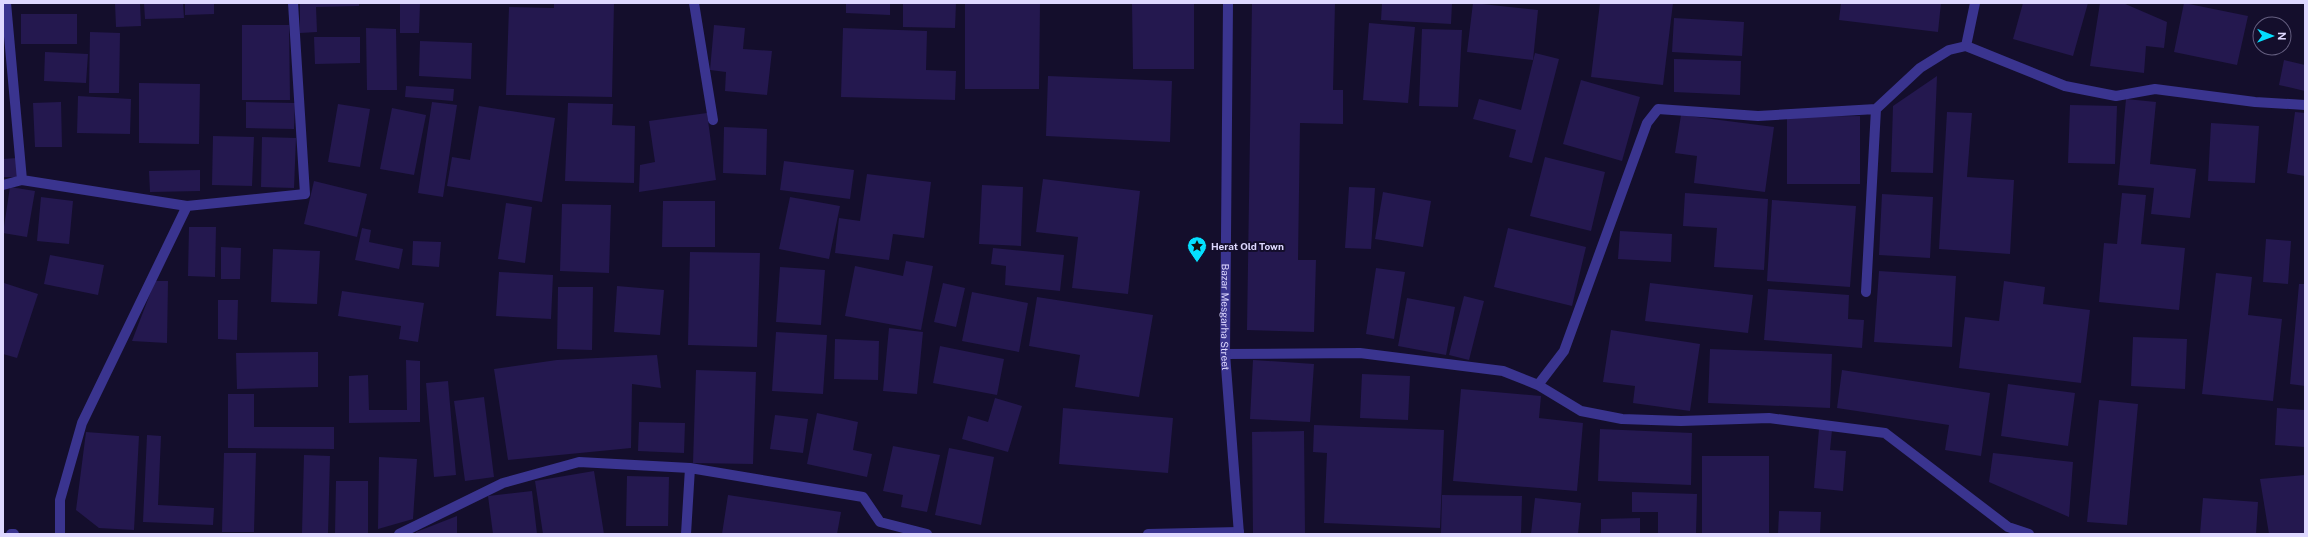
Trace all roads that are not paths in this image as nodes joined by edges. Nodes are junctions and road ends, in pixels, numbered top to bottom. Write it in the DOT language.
graph roads {
  1 [pos="6,3"];
  2 [pos="293,3"];
  3 [pos="694,3"];
  4 [pos="1228,3"];
  5 [pos="1975,3"];
  6 [pos="1966,46"];
  7 [pos="2305,106"];
  8 [pos="1876,109"];
  9 [pos="713,120"];
  10 [pos="22,180"];
  11 [pos="3,185"];
  12 [pos="187,206"];
  13 [pos="1866,292"];
  14 [pos="1225,354"];
  15 [pos="1538,385"];
  16 [pos="690,468"];
  17 [pos="1239,533"];
  18 [pos="11,534"];
  19 [pos="14,534"];
  20 [pos="60,534"];
  21 [pos="399,534"];
  22 [pos="686,534"];
  23 [pos="926,534"];
  24 [pos="1148,534"];
  25 [pos="2029,534"];
  1 -- 10 [label="street"];
  2 -- 12 [label="street"];
  3 -- 9 [label="street"];
  4 -- 14 [label="street, Bazar Mesgarha Street"];
  5 -- 6 [label="street"];
  6 -- 7 [label="street"];
  6 -- 8 [label="street"];
  8 -- 13 [label="street"];
  8 -- 15 [label="street"];
  10 -- 11 [label="street"];
  10 -- 12 [label="street"];
  12 -- 20 [label="street"];
  14 -- 15 [label="street"];
  14 -- 17 [label="street, Bazar Mesgarha Street"];
  15 -- 25 [label="street"];
  16 -- 21 [label="street"];
  16 -- 22 [label="street"];
  16 -- 23 [label="street"];
  17 -- 24 [label="street"];
  18 -- 19 [label="street"];
}
